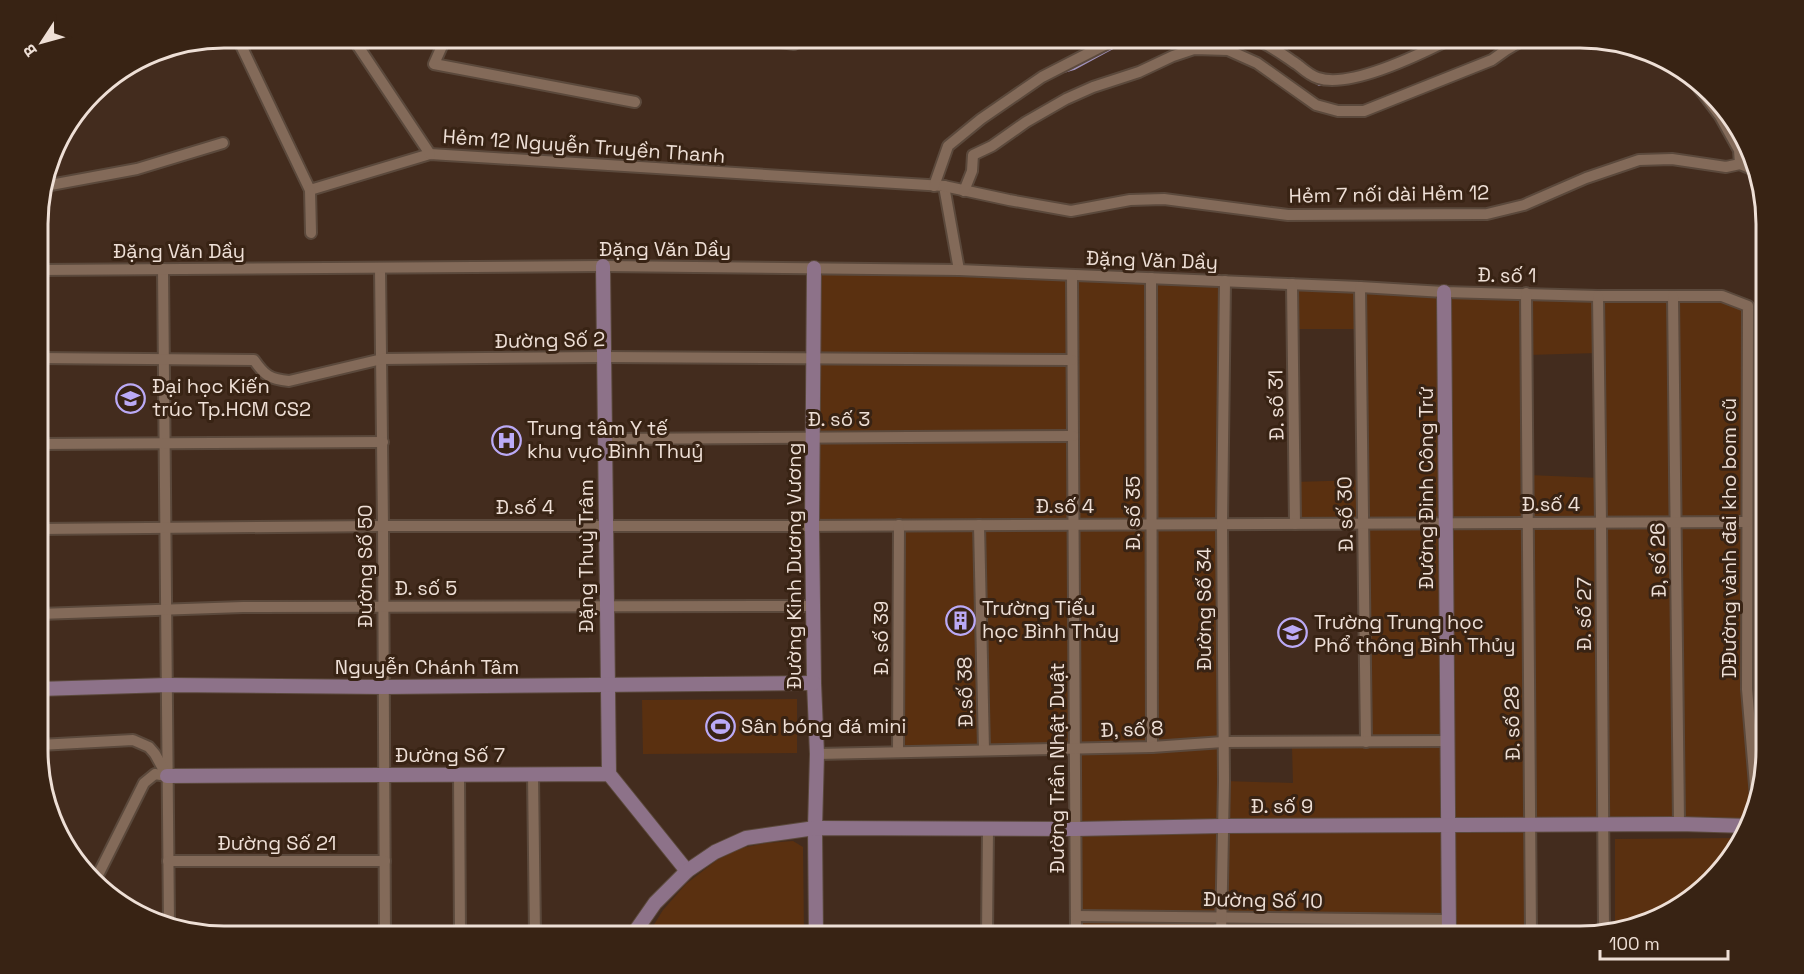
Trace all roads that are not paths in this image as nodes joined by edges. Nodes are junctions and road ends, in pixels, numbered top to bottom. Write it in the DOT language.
graph roads {
  1 [pos="242,48"];
  2 [pos="359,48"];
  3 [pos="441,48"];
  4 [pos="1100,48"];
  5 [pos="1273,48"];
  6 [pos="1432,48"];
  7 [pos="1510,48"];
  8 [pos="635,102"];
  9 [pos="1725,125"];
  10 [pos="223,143"];
  11 [pos="430,154"];
  12 [pos="1740,164"];
  13 [pos="1746,167"];
  14 [pos="53,185"];
  15 [pos="939,186"];
  16 [pos="310,190"];
  17 [pos="964,191"];
  18 [pos="311,233"];
  19 [pos="603,266"];
  20 [pos="380,268"];
  21 [pos="814,268"];
  22 [pos="163,269"];
  23 [pos="48,270"];
  24 [pos="959,270"];
  25 [pos="1072,275"];
  26 [pos="1151,278"];
  27 [pos="1225,281"];
  28 [pos="1292,285"];
  29 [pos="1360,287"];
  30 [pos="1444,292"];
  31 [pos="1527,293"];
  32 [pos="1598,296"];
  33 [pos="1673,296"];
  34 [pos="1722,296"];
  35 [pos="604,357"];
  36 [pos="48,358"];
  37 [pos="813,358"];
  38 [pos="164,359"];
  39 [pos="382,360"];
  40 [pos="1072,360"];
  41 [pos="1748,403"];
  42 [pos="1073,436"];
  43 [pos="813,437"];
  44 [pos="605,439"];
  45 [pos="383,442"];
  46 [pos="165,443"];
  47 [pos="48,444"];
  48 [pos="1528,522"];
  49 [pos="1601,522"];
  50 [pos="1676,522"];
  51 [pos="1747,522"];
  52 [pos="1363,523"];
  53 [pos="1446,523"];
  54 [pos="1151,524"];
  55 [pos="1221,524"];
  56 [pos="1295,524"];
  57 [pos="606,525"];
  58 [pos="899,525"];
  59 [pos="979,525"];
  60 [pos="1074,525"];
  61 [pos="383,526"];
  62 [pos="812,526"];
  63 [pos="166,529"];
  64 [pos="48,530"];
  65 [pos="383,606"];
  66 [pos="606,606"];
  67 [pos="814,606"];
  68 [pos="167,609"];
  69 [pos="48,614"];
  70 [pos="1747,665"];
  71 [pos="814,683"];
  72 [pos="168,685"];
  73 [pos="606,686"];
  74 [pos="384,687"];
  75 [pos="48,689"];
  76 [pos="1448,741"];
  77 [pos="1223,742"];
  78 [pos="1366,742"];
  79 [pos="48,745"];
  80 [pos="1152,747"];
  81 [pos="1075,749"];
  82 [pos="984,750"];
  83 [pos="898,752"];
  84 [pos="817,754"];
  85 [pos="533,774"];
  86 [pos="609,774"];
  87 [pos="1754,774"];
  88 [pos="384,775"];
  89 [pos="459,775"];
  90 [pos="167,776"];
  91 [pos="1679,824"];
  92 [pos="1449,825"];
  93 [pos="1531,825"];
  94 [pos="1603,825"];
  95 [pos="1222,826"];
  96 [pos="1739,826"];
  97 [pos="815,828"];
  98 [pos="988,828"];
  99 [pos="1075,829"];
  100 [pos="168,861"];
  101 [pos="385,861"];
  102 [pos="687,871"];
  103 [pos="99,873"];
  104 [pos="1076,916"];
  105 [pos="169,918"];
  106 [pos="1221,918"];
  107 [pos="1449,920"];
  108 [pos="1604,924"];
  109 [pos="385,926"];
  110 [pos="460,926"];
  111 [pos="535,926"];
  112 [pos="639,926"];
  113 [pos="816,926"];
  114 [pos="987,926"];
  115 [pos="1076,926"];
  116 [pos="1221,926"];
  117 [pos="1449,926"];
  118 [pos="1531,926"];
  1 -- 16 [label="street"];
  2 -- 11 [label="street"];
  3 -- 8 [label="street"];
  4 -- 15 [label="street"];
  5 -- 6 [label="street"];
  7 -- 17 [label="street"];
  9 -- 12 [label="street"];
  10 -- 14 [label="street"];
  11 -- 15 [label="street, Hẻm 12 Nguyễn Truyền Thanh"];
  11 -- 16 [label="street, Hẻm 12 Nguyễn Truyền Thanh"];
  12 -- 13 [label="street"];
  12 -- 17 [label="street, Hẻm 7 nối dài Hẻm 12"];
  15 -- 17 [label="street, Hẻm 7 nối dài Hẻm 12"];
  15 -- 24 [label="street"];
  16 -- 18 [label="street"];
  19 -- 20 [label="street, Đặng Văn Dầy"];
  19 -- 21 [label="street, Đặng Văn Dầy"];
  19 -- 35 [label="street, Đặng Thuỳ Trâm"];
  20 -- 22 [label="street, Đặng Văn Dầy"];
  20 -- 39 [label="street, Đường Số 50"];
  21 -- 24 [label="street, Đặng Văn Dầy"];
  21 -- 37 [label="street, Đường Kinh Dương Vương"];
  22 -- 23 [label="street, Đặng Văn Dầy"];
  22 -- 38 [label="street"];
  24 -- 25 [label="street, Đặng Văn Dầy"];
  25 -- 26 [label="street, Đặng Văn Dầy"];
  25 -- 40 [label="street, Đường Trần Nhật Duật"];
  26 -- 27 [label="street, Đặng Văn Dầy"];
  26 -- 54 [label="street, Đ. số 35"];
  27 -- 28 [label="street, Đặng Văn Dầy"];
  27 -- 55 [label="street, Đường Số 34"];
  28 -- 29 [label="street, Đ. số 1"];
  28 -- 56 [label="street, Đ. số 31"];
  29 -- 30 [label="street, Đ. số 1"];
  29 -- 52 [label="street, Đ. số 30"];
  30 -- 31 [label="street, Đ. số 1"];
  30 -- 53 [label="street, Đường Đinh Công Trứ"];
  31 -- 32 [label="street, Đ. số 1"];
  31 -- 48 [label="street, Đ. số 28"];
  32 -- 33 [label="street, Đ. số 1"];
  32 -- 49 [label="street, Đ. số 27"];
  33 -- 34 [label="street, Đ. số 1"];
  33 -- 50 [label="street, Đ, số 26"];
  34 -- 41 [label="street, DĐường vành đai kho bom cũ"];
  35 -- 37 [label="street, Đường Số 2"];
  35 -- 39 [label="street, Đường Số 2"];
  35 -- 44 [label="street, Đặng Thuỳ Trâm"];
  36 -- 38 [label="street, Đường Số 2"];
  37 -- 40 [label="street, Đường Số 2"];
  37 -- 43 [label="street, Đường Kinh Dương Vương"];
  38 -- 39 [label="street, Đường Số 2"];
  38 -- 46 [label="street"];
  39 -- 45 [label="street, Đường Số 50"];
  40 -- 42 [label="street, Đường Trần Nhật Duật"];
  41 -- 51 [label="street, DĐường vành đai kho bom cũ"];
  41 -- 70 [label="street"];
  42 -- 43 [label="street, Đ. số 3"];
  42 -- 60 [label="street, Đường Trần Nhật Duật"];
  43 -- 44 [label="street, Đ. số 3"];
  43 -- 62 [label="street, Đường Kinh Dương Vương"];
  44 -- 57 [label="street, Đặng Thuỳ Trâm"];
  45 -- 46 [label="street"];
  45 -- 61 [label="street, Đường Số 50"];
  46 -- 47 [label="street"];
  46 -- 63 [label="street"];
  48 -- 49 [label="street, Đ.số 4"];
  48 -- 53 [label="street, Đ.số 4"];
  48 -- 93 [label="street, Đ. số 28"];
  49 -- 50 [label="street, Đ.số 4"];
  49 -- 94 [label="street, Đ. số 27"];
  50 -- 51 [label="street, Đ.số 4"];
  50 -- 91 [label="street, Đ, số 26"];
  51 -- 70 [label="street, DĐường vành đai kho bom cũ"];
  52 -- 53 [label="street, Đ.số 4"];
  52 -- 56 [label="street, Đ.số 4"];
  52 -- 78 [label="street, Đ. số 30"];
  53 -- 76 [label="street, Đường Đinh Công Trứ"];
  54 -- 55 [label="street, Đ.số 4"];
  54 -- 60 [label="street, Đ.số 4"];
  54 -- 80 [label="street, Đ. số 35"];
  55 -- 56 [label="street, Đ.số 4"];
  55 -- 77 [label="street, Đường Số 34"];
  57 -- 61 [label="street, Đ.số 4"];
  57 -- 62 [label="street, Đ.số 4"];
  57 -- 66 [label="street, Đặng Thuỳ Trâm"];
  58 -- 59 [label="street, Đ.số 4"];
  58 -- 62 [label="street, Đ.số 4"];
  58 -- 83 [label="street, Đ. số 39"];
  59 -- 60 [label="street, Đ.số 4"];
  59 -- 82 [label="street, Đ.số 38"];
  60 -- 81 [label="street, Đường Trần Nhật Duật"];
  61 -- 63 [label="street, Đ.số 4"];
  61 -- 65 [label="street, Đường Số 50"];
  62 -- 67 [label="street, Đường Kinh Dương Vương"];
  63 -- 64 [label="street, Đ.số 4"];
  63 -- 68 [label="street"];
  65 -- 66 [label="street, Đ. số 5"];
  65 -- 68 [label="street, Đ. số 5"];
  65 -- 74 [label="street, Đường Số 50"];
  66 -- 67 [label="street, Đ. số 5"];
  66 -- 73 [label="street, Đặng Thuỳ Trâm"];
  67 -- 71 [label="street, Đường Kinh Dương Vương"];
  68 -- 69 [label="street, Đ. số 5"];
  68 -- 72 [label="street"];
  70 -- 87 [label="street, DĐường vành đai kho bom cũ"];
  71 -- 73 [label="street, Nguyễn Chánh Tâm"];
  71 -- 84 [label="street, Đường Kinh Dương Vương"];
  72 -- 74 [label="street, Nguyễn Chánh Tâm"];
  72 -- 75 [label="street, Nguyễn Chánh Tâm"];
  72 -- 90 [label="street"];
  73 -- 74 [label="street, Nguyễn Chánh Tâm"];
  73 -- 86 [label="street, Đặng Thuỳ Trâm"];
  74 -- 88 [label="street, Đường Số 50"];
  76 -- 78 [label="street, Đ, số 8"];
  76 -- 92 [label="street, Đường Đinh Công Trứ"];
  77 -- 78 [label="street, Đ, số 8"];
  77 -- 80 [label="street, Đ, số 8"];
  77 -- 95 [label="street, Đường Số 34"];
  79 -- 90 [label="street"];
  80 -- 81 [label="street, Đ, số 8"];
  81 -- 82 [label="street, Đ, số 8"];
  81 -- 99 [label="street, Đường Trần Nhật Duật"];
  82 -- 83 [label="street, Đ, số 8"];
  83 -- 84 [label="street, Đ, số 8"];
  84 -- 97 [label="street, Đường Kinh Dương Vương"];
  85 -- 86 [label="street, Đường Số 7"];
  85 -- 89 [label="street, Đường Số 7"];
  85 -- 111 [label="street"];
  86 -- 102 [label="street"];
  88 -- 89 [label="street, Đường Số 7"];
  88 -- 90 [label="street, Đường Số 7"];
  88 -- 101 [label="street, Đường Số 50"];
  89 -- 110 [label="street"];
  90 -- 100 [label="street"];
  90 -- 103 [label="street"];
  91 -- 94 [label="street, Đ. số 9"];
  91 -- 96 [label="street, Đ. số 9"];
  92 -- 93 [label="street, Đ. số 9"];
  92 -- 95 [label="street, Đ. số 9"];
  92 -- 107 [label="street, Đường Đinh Công Trứ"];
  93 -- 94 [label="street, Đ. số 9"];
  93 -- 118 [label="street, Đ. số 28"];
  94 -- 108 [label="street, Đ. số 27"];
  95 -- 99 [label="street, Đ. số 9"];
  95 -- 106 [label="street, Đường Số 34"];
  97 -- 98 [label="street, Đ. số 9"];
  97 -- 102 [label="street, Đ. số 9"];
  97 -- 113 [label="street, Đường Kinh Dương Vương"];
  98 -- 99 [label="street, Đ. số 9"];
  98 -- 114 [label="street"];
  99 -- 104 [label="street, Đường Trần Nhật Duật"];
  100 -- 101 [label="street, Đường Số 21"];
  100 -- 105 [label="street"];
  101 -- 109 [label="street, Đường Số 50"];
  102 -- 112 [label="street, Đ. số 9"];
  104 -- 106 [label="street, Đường Số 10"];
  104 -- 115 [label="street, Đường Trần Nhật Duật"];
  106 -- 107 [label="street, Đường Số 10"];
  106 -- 116 [label="street, Đường Số 34"];
  107 -- 117 [label="street, Đường Đinh Công Trứ"];
}
